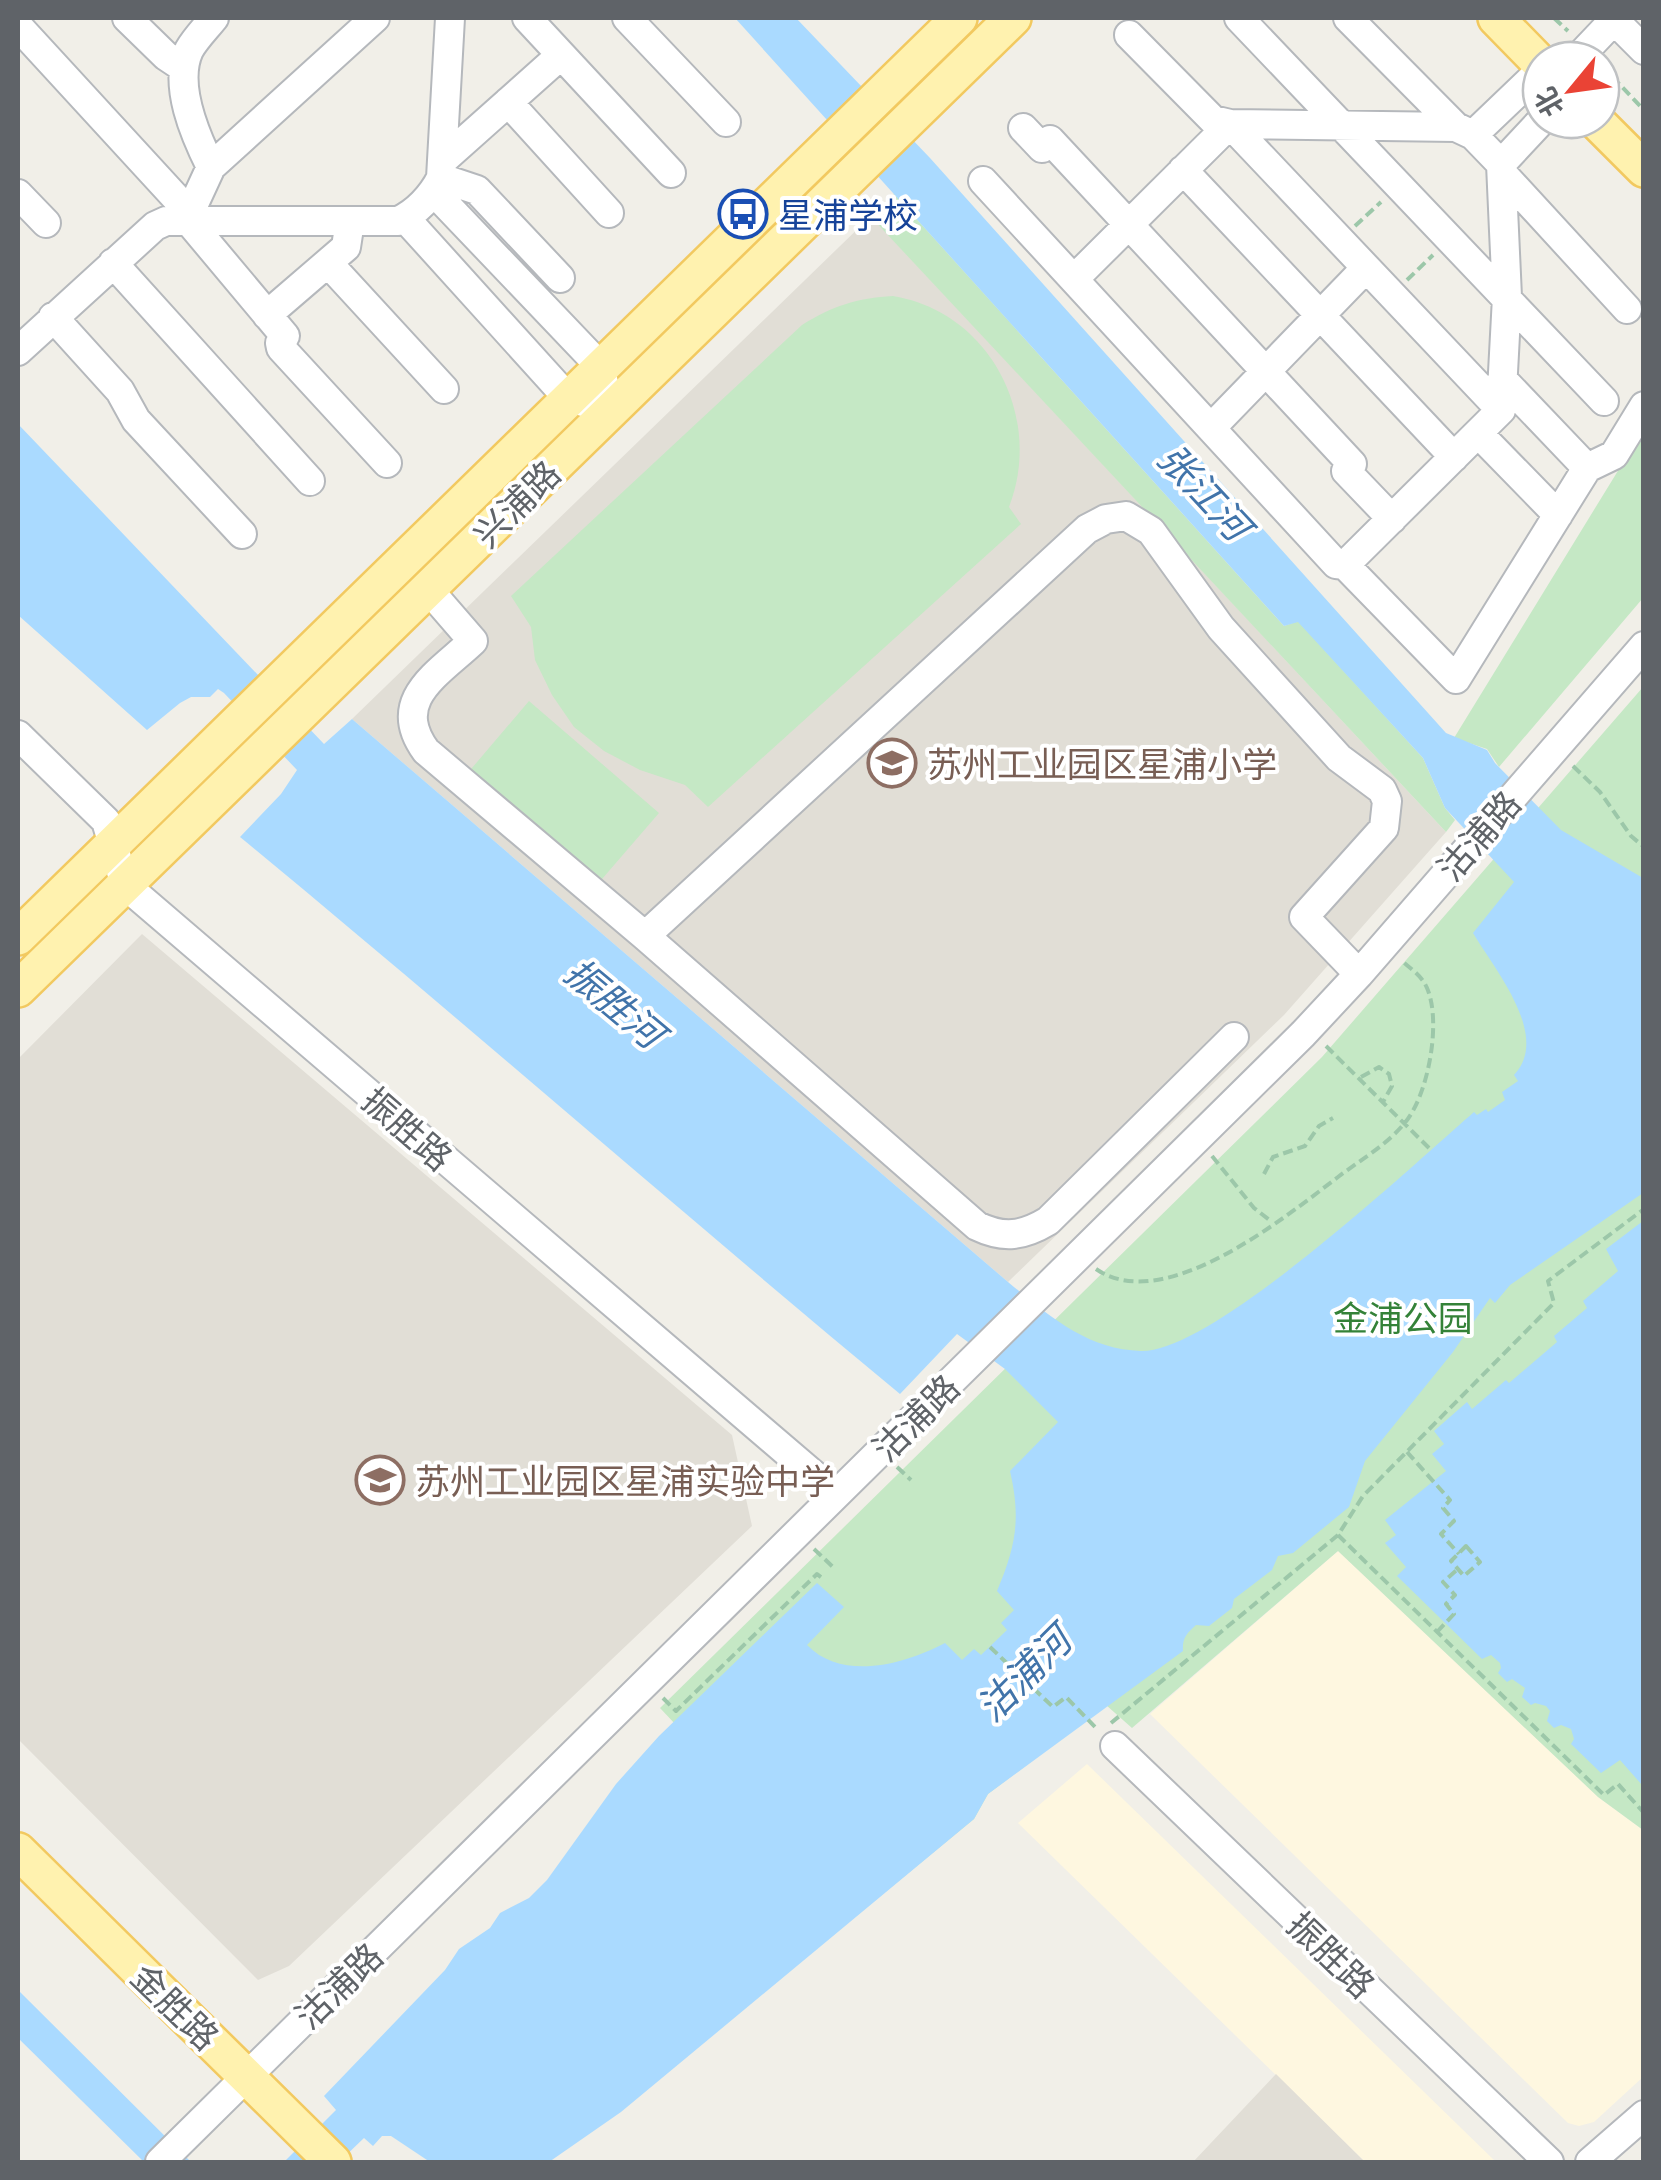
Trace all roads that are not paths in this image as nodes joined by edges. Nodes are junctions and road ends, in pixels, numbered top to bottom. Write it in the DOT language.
graph roads {
  1 [pos="127,18"];
  2 [pos="214,18"];
  3 [pos="374,18"];
  4 [pos="450,18"];
  5 [pos="526,18"];
  6 [pos="627,18"];
  7 [pos="959,18"];
  8 [pos="1013,18"];
  9 [pos="1238,18"];
  10 [pos="1348,18"];
  11 [pos="1496,18"];
  12 [pos="1524,18"];
  13 [pos="1613,19"];
  14 [pos="18,26"];
  15 [pos="1129,35"];
  16 [pos="1546,40"];
  17 [pos="1594,40"];
  18 [pos="1521,45"];
  19 [pos="1644,50"];
  20 [pos="560,55"];
  21 [pos="184,68"];
  22 [pos="1521,84"];
  23 [pos="508,102"];
  24 [pos="1621,116"];
  25 [pos="726,122"];
  26 [pos="1230,124"];
  27 [pos="1342,126"];
  28 [pos="1024,128"];
  29 [pos="1464,131"];
  30 [pos="1525,140"];
  31 [pos="1615,140"];
  32 [pos="1644,140"];
  33 [pos="211,167"];
  34 [pos="1501,168"];
  35 [pos="1644,169"];
  36 [pos="1184,170"];
  37 [pos="671,172"];
  38 [pos="439,177"];
  39 [pos="982,181"];
  40 [pos="18,194"];
  41 [pos="609,213"];
  42 [pos="405,218"];
  43 [pos="187,219"];
  44 [pos="350,220"];
  45 [pos="46,223"];
  46 [pos="1128,225"];
  47 [pos="113,263"];
  48 [pos="328,263"];
  49 [pos="1366,268"];
  50 [pos="560,278"];
  51 [pos="1075,278"];
  52 [pos="1507,296"];
  53 [pos="1627,308"];
  54 [pos="1322,315"];
  55 [pos="267,316"];
  56 [pos="54,317"];
  57 [pos="18,351"];
  58 [pos="600,366"];
  59 [pos="1265,372"];
  60 [pos="1502,379"];
  61 [pos="444,390"];
  62 [pos="568,397"];
  63 [pos="1604,401"];
  64 [pos="1644,406"];
  65 [pos="610,410"];
  66 [pos="1501,410"];
  67 [pos="1210,428"];
  68 [pos="1478,432"];
  69 [pos="1454,457"];
  70 [pos="386,463"];
  71 [pos="1587,468"];
  72 [pos="310,480"];
  73 [pos="1558,515"];
  74 [pos="1392,519"];
  75 [pos="242,534"];
  76 [pos="1345,565"];
  77 [pos="428,590"];
  78 [pos="1644,646"];
  79 [pos="18,735"];
  80 [pos="115,844"];
  81 [pos="125,885"];
  82 [pos="645,936"];
  83 [pos="18,937"];
  84 [pos="1359,974"];
  85 [pos="18,988"];
  86 [pos="1234,1037"];
  87 [pos="836,1494"];
  88 [pos="1115,1746"];
  89 [pos="18,1852"];
  90 [pos="18,1882"];
  91 [pos="239,2084"];
  92 [pos="1644,2115"];
  93 [pos="299,2150"];
  94 [pos="160,2162"];
  95 [pos="333,2162"];
  96 [pos="1549,2162"];
  97 [pos="1590,2162"];
  1 -- 21 [label="street"];
  2 -- 21 [label="street"];
  3 -- 33 [label="street"];
  4 -- 38 [label="street"];
  5 -- 20 [label="street"];
  6 -- 25 [label="street"];
  7 -- 58 [label="main road, 兴浦路"];
  8 -- 65 [label="main road, 兴浦路"];
  9 -- 27 [label="street"];
  10 -- 29 [label="street"];
  11 -- 18 [label="main road"];
  12 -- 16 [label="main road"];
  13 -- 17 [label="street"];
  13 -- 19 [label="street"];
  14 -- 43 [label="street"];
  15 -- 26 [label="street"];
  20 -- 23 [label="street"];
  20 -- 37 [label="street"];
  21 -- 33 [label="street"];
  22 -- 29 [label="street"];
  23 -- 38 [label="street"];
  23 -- 41 [label="street"];
  24 -- 32 [label="main road"];
  26 -- 27 [label="street"];
  26 -- 36 [label="street"];
  26 -- 49 [label="street"];
  27 -- 29 [label="street"];
  27 -- 52 [label="street"];
  28 -- 46 [label="street"];
  29 -- 34 [label="street"];
  30 -- 34 [label="street"];
  31 -- 35 [label="main road"];
  33 -- 43 [label="street"];
  34 -- 52 [label="street"];
  34 -- 53 [label="street"];
  36 -- 46 [label="street"];
  36 -- 54 [label="street"];
  38 -- 42 [label="street"];
  38 -- 50 [label="street"];
  38 -- 58 [label="street"];
  39 -- 51 [label="street"];
  40 -- 45 [label="street"];
  42 -- 44 [label="street"];
  42 -- 62 [label="street"];
  43 -- 44 [label="street"];
  43 -- 47 [label="street"];
  43 -- 55 [label="street"];
  44 -- 48 [label="street"];
  46 -- 51 [label="street"];
  46 -- 59 [label="street"];
  47 -- 56 [label="street"];
  47 -- 72 [label="street"];
  48 -- 55 [label="street"];
  48 -- 61 [label="street"];
  49 -- 54 [label="street"];
  49 -- 66 [label="street"];
  51 -- 67 [label="street"];
  52 -- 60 [label="street"];
  52 -- 63 [label="street"];
  54 -- 59 [label="street"];
  54 -- 69 [label="street"];
  55 -- 70 [label="street"];
  56 -- 57 [label="street"];
  56 -- 75 [label="street"];
  58 -- 62 [label="main road, 兴浦路"];
  58 -- 65 [label="street"];
  59 -- 67 [label="street"];
  59 -- 74 [label="street"];
  60 -- 66 [label="street"];
  60 -- 71 [label="street"];
  62 -- 65 [label="street"];
  62 -- 80 [label="main road, 兴浦路"];
  64 -- 71 [label="street"];
  65 -- 77 [label="main road, 兴浦路"];
  66 -- 68 [label="street"];
  67 -- 76 [label="street"];
  68 -- 69 [label="street"];
  68 -- 73 [label="street"];
  69 -- 74 [label="street"];
  71 -- 73 [label="street"];
  73 -- 76 [label="street"];
  74 -- 76 [label="street"];
  77 -- 81 [label="main road, 兴浦路"];
  77 -- 82 [label="street"];
  78 -- 84 [label="street, 沽浦路"];
  79 -- 80 [label="street"];
  80 -- 81 [label="street"];
  80 -- 83 [label="main road, 兴浦路"];
  81 -- 85 [label="main road, 兴浦路"];
  81 -- 87 [label="street, 振胜路"];
  82 -- 84 [label="street"];
  82 -- 86 [label="street"];
  84 -- 87 [label="street, 沽浦路"];
  87 -- 91 [label="street, 沽浦路"];
  88 -- 96 [label="street, 振胜路"];
  89 -- 91 [label="main road, 金胜路"];
  90 -- 91 [label="main road, 金胜路"];
  91 -- 93 [label="main road, 金胜路"];
  91 -- 94 [label="street, 沽浦路"];
  92 -- 97 [label="street"];
  93 -- 95 [label="main road, 金胜路"];
}
